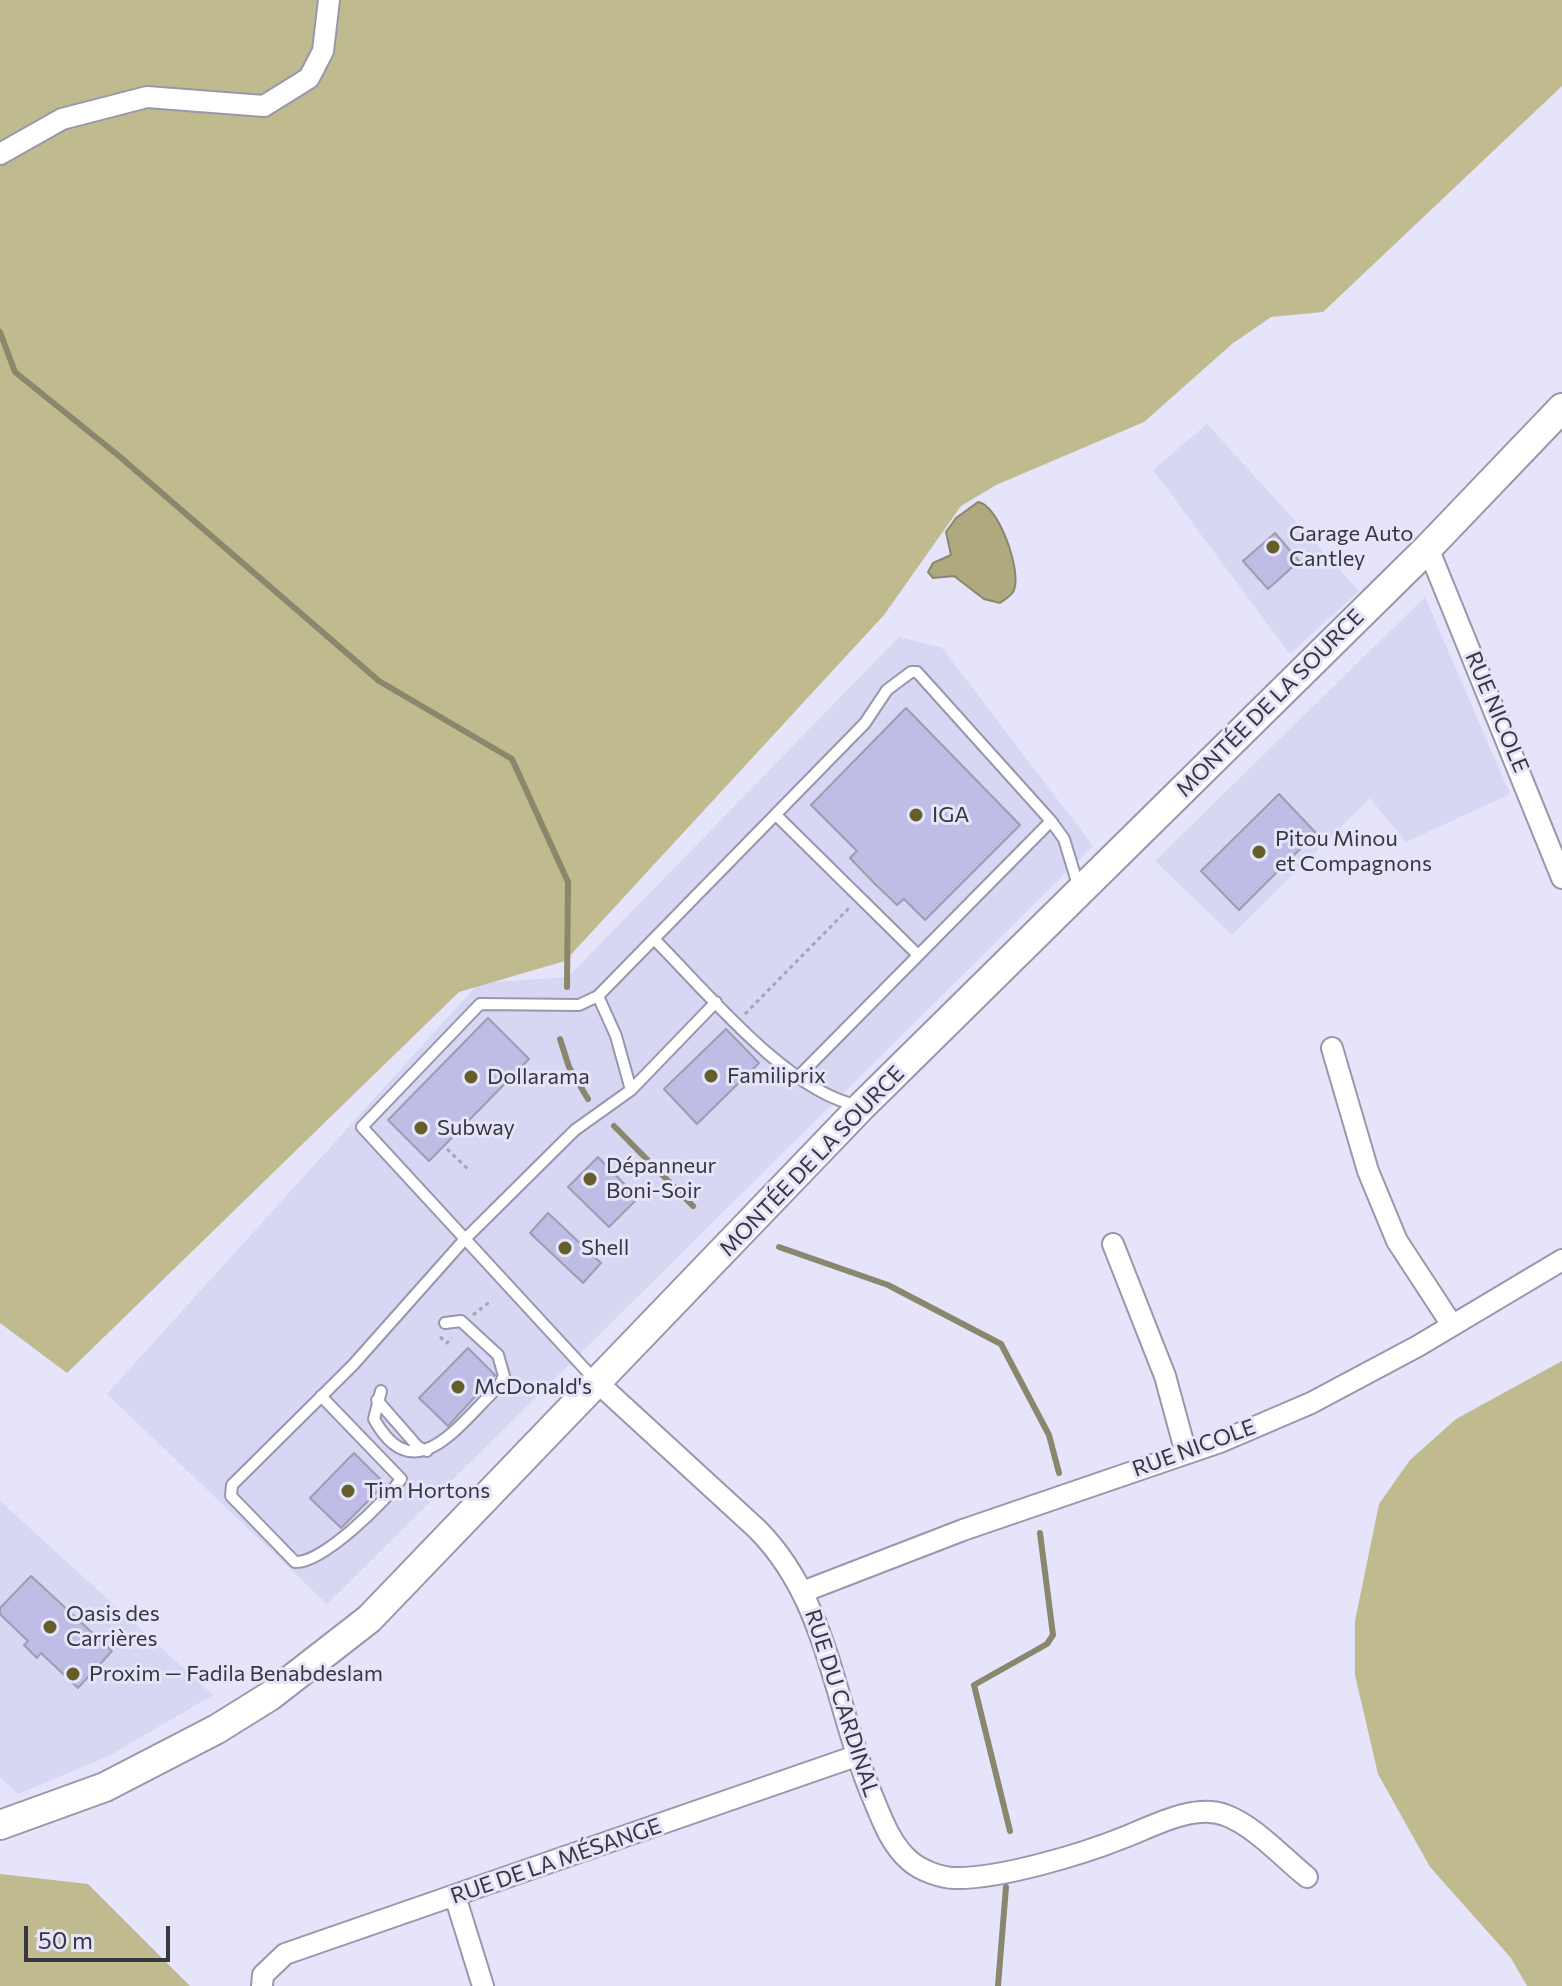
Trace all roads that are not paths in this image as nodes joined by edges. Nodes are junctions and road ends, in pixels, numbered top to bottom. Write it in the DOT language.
graph roads {
  1 [pos="329,0"];
  2 [pos="0,154"];
  3 [pos="1562,408"];
  4 [pos="1428,548"];
  5 [pos="776,815"];
  6 [pos="1051,821"];
  7 [pos="1562,878"];
  8 [pos="1080,891"];
  9 [pos="654,939"];
  10 [pos="918,955"];
  11 [pos="598,996"];
  12 [pos="716,1002"];
  13 [pos="1332,1048"];
  14 [pos="798,1077"];
  15 [pos="631,1090"];
  16 [pos="862,1106"];
  17 [pos="465,1239"];
  18 [pos="1113,1244"];
  19 [pos="1562,1260"];
  20 [pos="445,1323"];
  21 [pos="1452,1325"];
  22 [pos="598,1383"];
  23 [pos="321,1396"];
  24 [pos="379,1396"];
  25 [pos="1186,1453"];
  26 [pos="805,1591"];
  27 [pos="856,1756"];
  28 [pos="0,1825"];
  29 [pos="1307,1877"];
  30 [pos="455,1896"];
  31 [pos="262,1980"];
  32 [pos="483,1986"];
  1 -- 2 [label="street"];
  3 -- 4 [label="main road, MONTÉE DE LA SOURCE"];
  4 -- 7 [label="street, RUE NICOLE"];
  4 -- 8 [label="main road, MONTÉE DE LA SOURCE"];
  5 -- 6 [label="lane"];
  5 -- 9 [label="lane"];
  5 -- 10 [label="lane"];
  6 -- 8 [label="lane"];
  6 -- 10 [label="lane"];
  8 -- 16 [label="main road, MONTÉE DE LA SOURCE"];
  9 -- 11 [label="lane"];
  9 -- 12 [label="lane"];
  10 -- 14 [label="lane"];
  11 -- 15 [label="lane"];
  11 -- 17 [label="lane"];
  12 -- 14 [label="lane"];
  12 -- 15 [label="lane"];
  13 -- 21 [label="street"];
  14 -- 16 [label="lane"];
  15 -- 17 [label="lane"];
  16 -- 22 [label="main road, MONTÉE DE LA SOURCE"];
  17 -- 22 [label="lane"];
  17 -- 23 [label="lane"];
  18 -- 25 [label="street"];
  19 -- 21 [label="street, RUE NICOLE"];
  20 -- 24 [label="lane"];
  21 -- 25 [label="street, RUE NICOLE"];
  22 -- 26 [label="street, RUE DU CARDINAL"];
  22 -- 28 [label="main road, MONTÉE DE LA SOURCE"];
  23 -- 23 [label="lane"];
  25 -- 26 [label="street, RUE NICOLE"];
  26 -- 27 [label="street, RUE DU CARDINAL"];
  27 -- 29 [label="street, RUE DU CARDINAL"];
  27 -- 30 [label="street, RUE DE LA MÉSANGE"];
  30 -- 31 [label="street, RUE DE LA MÉSANGE"];
  30 -- 32 [label="street"];
}
